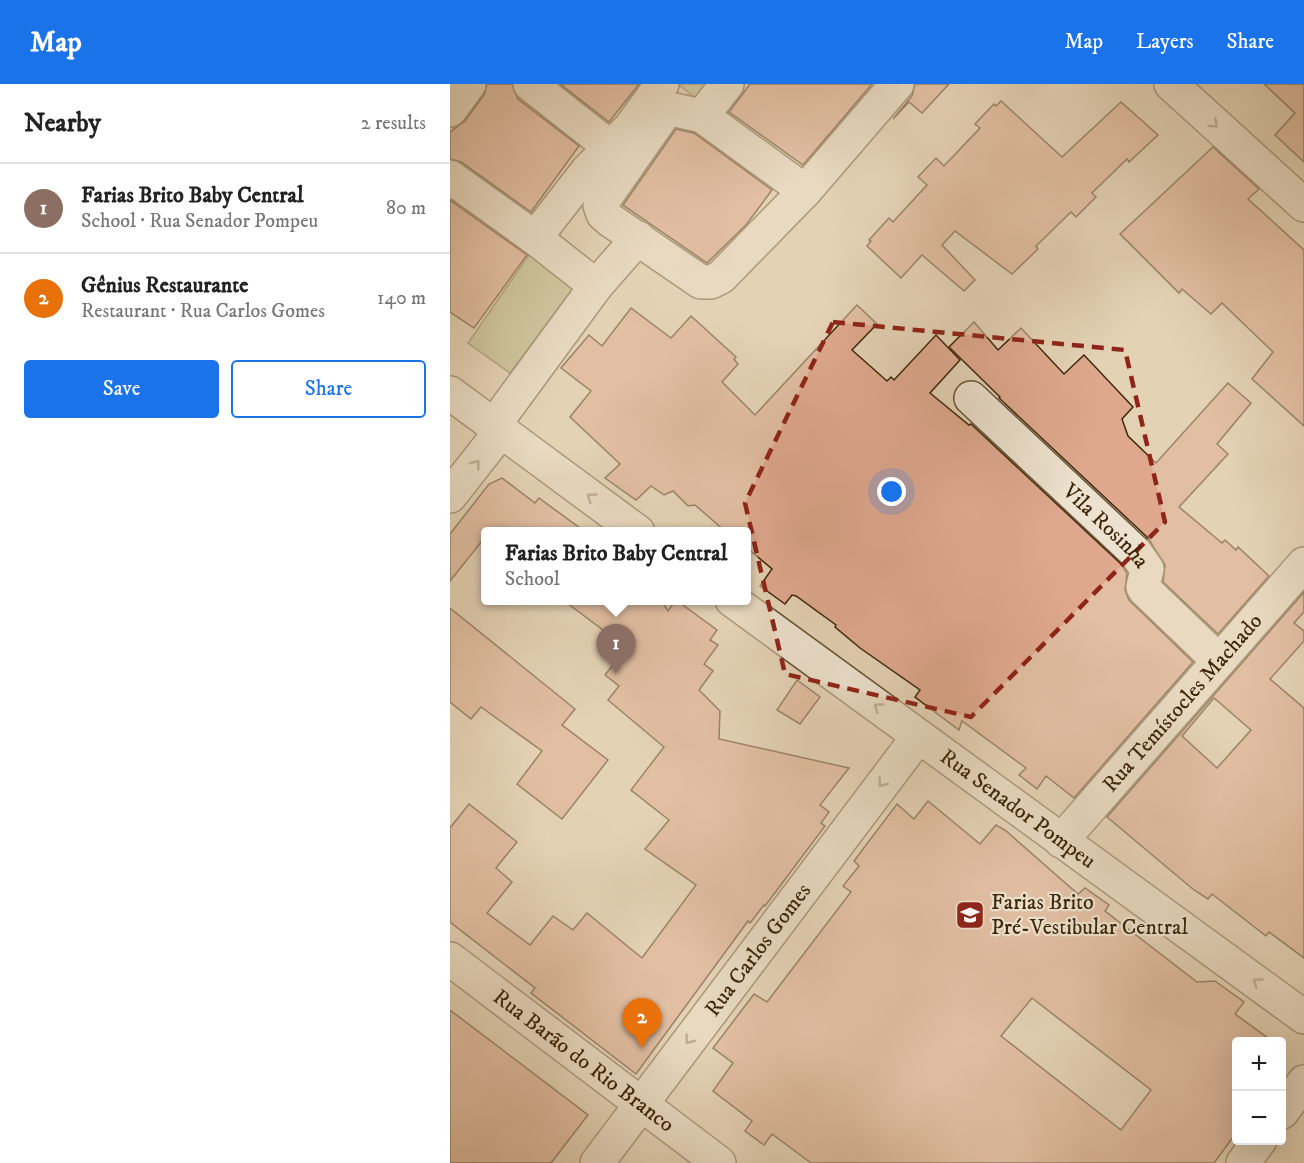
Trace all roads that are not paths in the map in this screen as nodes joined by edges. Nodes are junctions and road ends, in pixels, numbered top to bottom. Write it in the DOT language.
graph roads {
  1 [pos="469,84"];
  2 [pos="530,84"];
  3 [pos="662,84"];
  4 [pos="727,84"];
  5 [pos="897,84"];
  6 [pos="1171,84"];
  7 [pos="450,110"];
  8 [pos="702,116"];
  9 [pos="610,147"];
  10 [pos="450,177"];
  11 [pos="805,191"];
  12 [pos="1304,205"];
  13 [pos="535,238"];
  14 [pos="638,238"];
  15 [pos="596,286"];
  16 [pos="450,393"];
  17 [pos="971,398"];
  18 [pos="498,428"];
  19 [pos="450,496"];
  20 [pos="633,527"];
  21 [pos="1304,564"];
  22 [pos="739,605"];
  23 [pos="1219,661"];
  24 [pos="918,737"];
  25 [pos="1061,841"];
  26 [pos="450,959"];
  27 [pos="1304,1017"];
  28 [pos="1304,1082"];
  29 [pos="641,1104"];
  30 [pos="1286,1105"];
  31 [pos="1256,1145"];
  32 [pos="597,1163"];
  33 [pos="719,1163"];
  34 [pos="1243,1163"];
  1 -- 7 [label="street"];
  2 -- 9 [label="street"];
  3 -- 9 [label="street"];
  4 -- 8 [label="street"];
  5 -- 11 [label="street"];
  6 -- 12 [label="street, one-way"];
  8 -- 11 [label="street"];
  8 -- 14 [label="street"];
  9 -- 13 [label="street"];
  10 -- 13 [label="street"];
  11 -- 14 [label="street"];
  13 -- 15 [label="street"];
  14 -- 15 [label="street"];
  15 -- 18 [label="street"];
  16 -- 18 [label="street"];
  17 -- 23 [label="street, Vila Rosinha"];
  19 -- 18 [label="street, one-way"];
  20 -- 18 [label="street, one-way"];
  21 -- 23 [label="street, Rua Temístocles Machado"];
  24 -- 22 [label="street, Rua Senador Pompeu, one-way"];
  23 -- 25 [label="street, Rua Temístocles Machado"];
  24 -- 25 [label="street, Rua Senador Pompeu"];
  24 -- 29 [label="street, Rua Carlos Gomes, one-way"];
  27 -- 25 [label="street, Rua Senador Pompeu, one-way"];
  26 -- 29 [label="street, Rua Barão do Rio Branco"];
  28 -- 30 [label="street"];
  29 -- 32 [label="street, Rua Carlos Gomes"];
  29 -- 33 [label="street, Rua Barão do Rio Branco"];
  31 -- 34 [label="street"];
}
